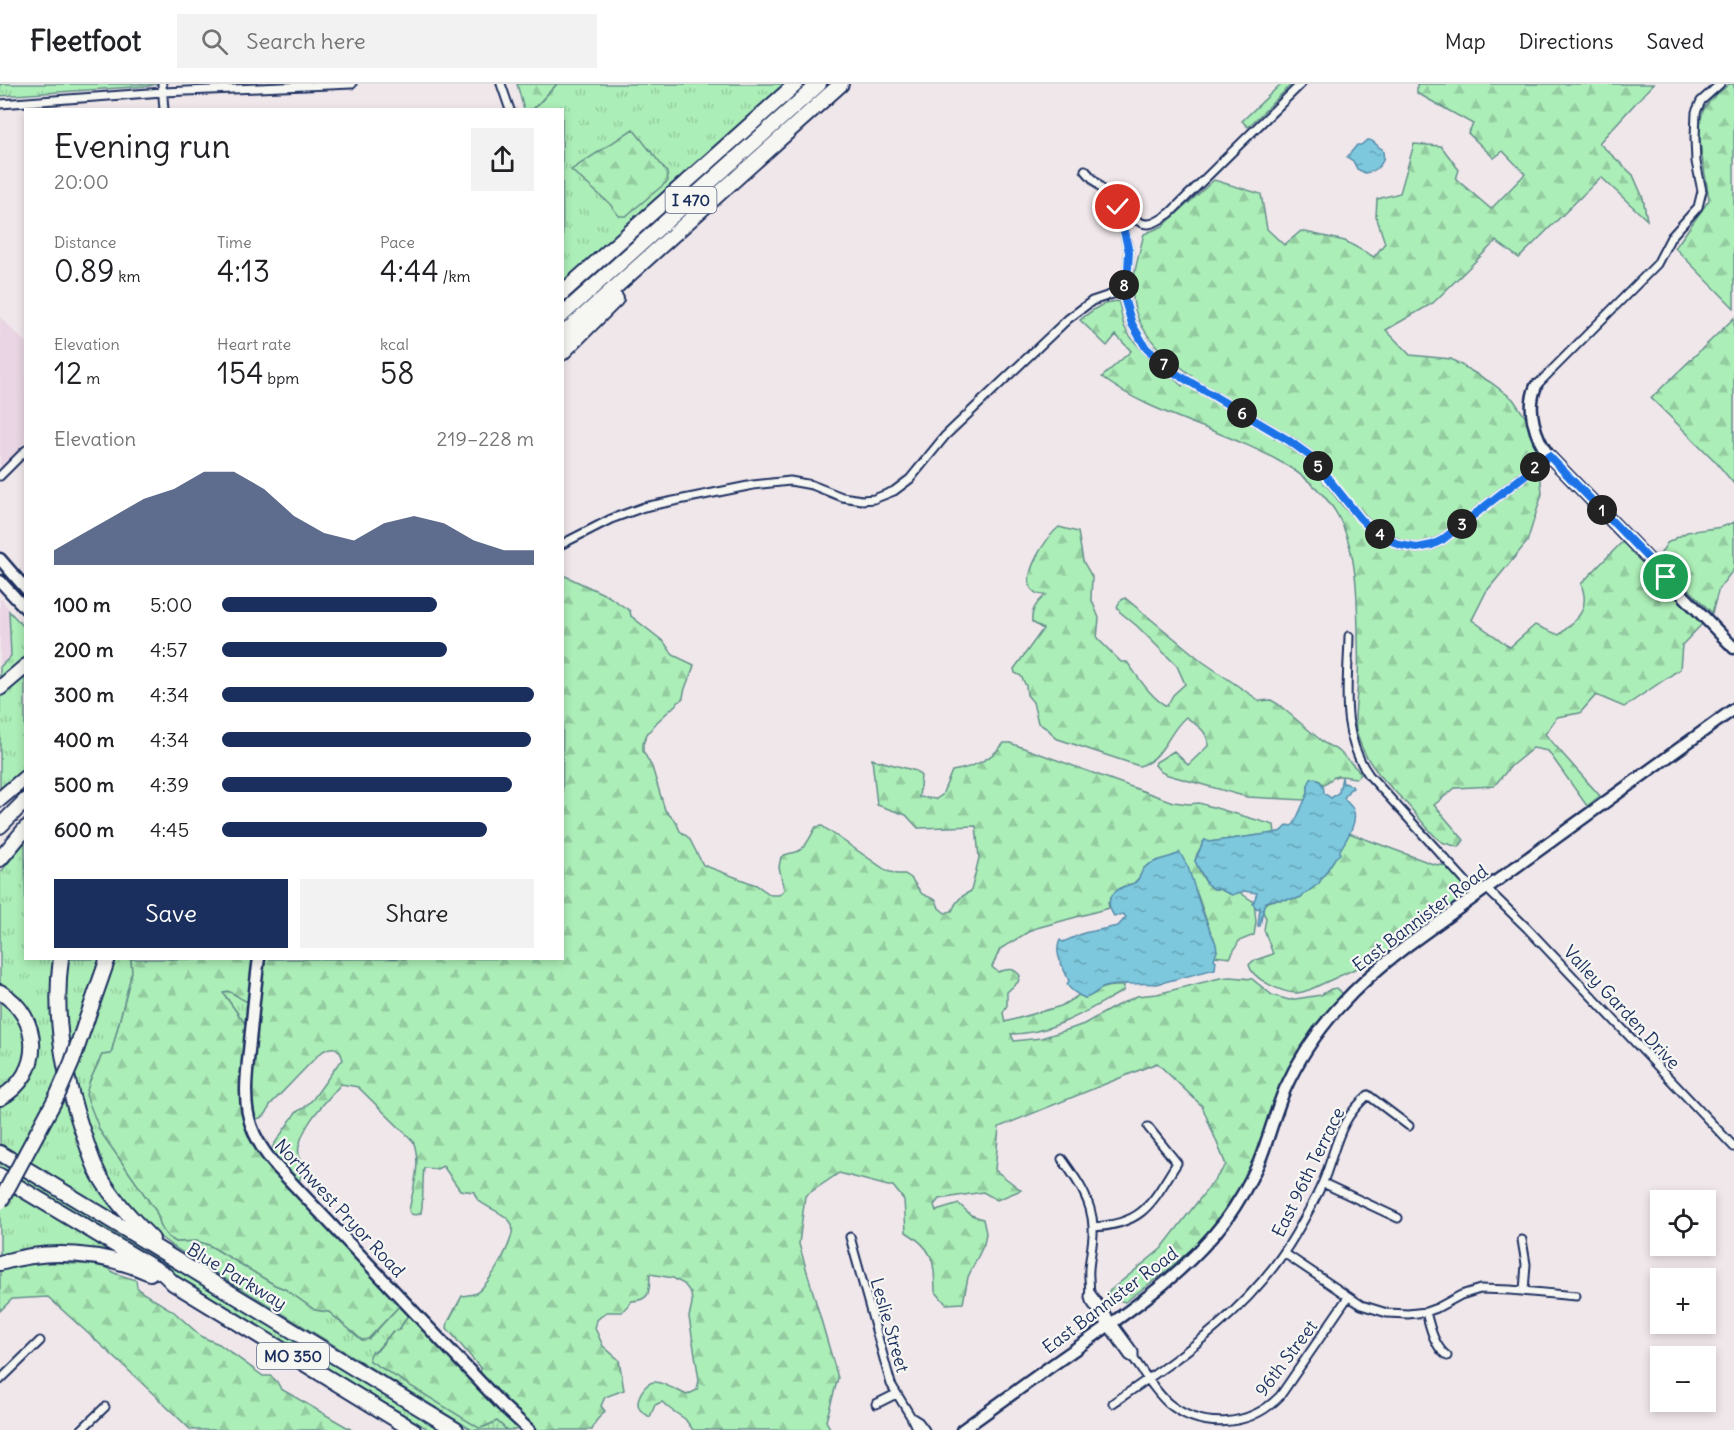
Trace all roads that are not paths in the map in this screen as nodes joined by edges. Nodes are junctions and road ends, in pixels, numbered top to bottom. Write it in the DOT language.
graph roads {
  1 [pos="315,84"];
  2 [pos="352,84"];
  3 [pos="501,84"];
  4 [pos="796,84"];
  5 [pos="819,84"];
  6 [pos="841,84"];
  7 [pos="1302,84"];
  8 [pos="1720,84"];
  9 [pos="163,88"];
  10 [pos="0,104"];
  11 [pos="164,108"];
  12 [pos="509,108"];
  13 [pos="1085,170"];
  14 [pos="1118,207"];
  15 [pos="700,211"];
  16 [pos="564,291"];
  17 [pos="1122,291"];
  18 [pos="564,313"];
  19 [pos="564,333"];
  20 [pos="564,351"];
  21 [pos="1536,386"];
  22 [pos="24,452"];
  23 [pos="1549,456"];
  24 [pos="0,476"];
  25 [pos="564,543"];
  26 [pos="0,559"];
  27 [pos="0,581"];
  28 [pos="24,587"];
  29 [pos="24,607"];
  30 [pos="1349,636"];
  31 [pos="1734,648"];
  32 [pos="24,668"];
  33 [pos="0,688"];
  34 [pos="1734,709"];
  35 [pos="24,779"];
  36 [pos="0,799"];
  37 [pos="24,802"];
  38 [pos="0,826"];
  39 [pos="24,830"];
  40 [pos="0,859"];
  41 [pos="1483,892"];
  42 [pos="61,960"];
  43 [pos="107,960"];
  44 [pos="259,960"];
  45 [pos="0,992"];
  46 [pos="0,1098"];
  47 [pos="1409,1126"];
  48 [pos="1148,1127"];
  49 [pos="1734,1147"];
  50 [pos="0,1153"];
  51 [pos="1062,1159"];
  52 [pos="0,1176"];
  53 [pos="1323,1183"];
  54 [pos="0,1202"];
  55 [pos="1398,1218"];
  56 [pos="1093,1227"];
  57 [pos="850,1237"];
  58 [pos="1522,1240"];
  59 [pos="1284,1253"];
  60 [pos="166,1254"];
  61 [pos="0,1263"];
  62 [pos="173,1283"];
  63 [pos="1524,1291"];
  64 [pos="1576,1296"];
  65 [pos="1348,1297"];
  66 [pos="1426,1312"];
  67 [pos="1110,1324"];
  68 [pos="40,1341"];
  69 [pos="1447,1356"];
  70 [pos="1148,1378"];
  71 [pos="0,1380"];
  72 [pos="896,1394"];
  73 [pos="1113,1403"];
  74 [pos="876,1404"];
  75 [pos="105,1407"];
  76 [pos="911,1417"];
  77 [pos="1207,1426"];
  78 [pos="81,1430"];
  79 [pos="413,1430"];
  80 [pos="456,1430"];
  81 [pos="529,1430"];
  82 [pos="917,1430"];
  83 [pos="925,1430"];
  84 [pos="962,1430"];
  1 -- 2 [label="street"];
  1 -- 9 [label="street"];
  3 -- 12 [label="street"];
  4 -- 16 [label="highway"];
  5 -- 18 [label="highway, I 470"];
  6 -- 15 [label="highway, I 470"];
  7 -- 14 [label="street"];
  8 -- 21 [label="street"];
  9 -- 10 [label="street"];
  9 -- 11 [label="street"];
  13 -- 14 [label="street"];
  14 -- 17 [label="street"];
  15 -- 19 [label="highway, I 470"];
  15 -- 20 [label="highway"];
  17 -- 23 [label="street"];
  17 -- 25 [label="street"];
  21 -- 23 [label="main road"];
  22 -- 24 [label="street"];
  23 -- 31 [label="main road"];
  26 -- 28 [label="main road"];
  27 -- 29 [label="main road"];
  30 -- 41 [label="street, Valley Garden Drive"];
  32 -- 33 [label="highway"];
  34 -- 41 [label="main road, East Bannister Road"];
  35 -- 36 [label="highway"];
  37 -- 38 [label="highway"];
  39 -- 40 [label="highway"];
  41 -- 49 [label="street, Valley Garden Drive"];
  41 -- 67 [label="main road, East Bannister Road"];
  42 -- 60 [label="highway"];
  43 -- 54 [label="highway, bridge"];
  44 -- 81 [label="main road, Northwest Pryor Road"];
  45 -- 46 [label="highway"];
  47 -- 53 [label="street, East 96th Terrace"];
  48 -- 56 [label="street"];
  50 -- 60 [label="highway, Blue Parkway / MO 350"];
  51 -- 56 [label="street"];
  52 -- 62 [label="highway, Blue Parkway / MO 350"];
  53 -- 55 [label="street"];
  53 -- 59 [label="street, East 96th Terrace"];
  56 -- 67 [label="street"];
  57 -- 72 [label="street, Leslie Street"];
  58 -- 63 [label="street"];
  59 -- 65 [label="street"];
  59 -- 70 [label="street, East 96th Terrace"];
  60 -- 80 [label="highway, Blue Parkway / MO 350"];
  61 -- 62 [label="highway"];
  62 -- 79 [label="highway, Blue Parkway / MO 350"];
  63 -- 64 [label="street"];
  63 -- 66 [label="street"];
  65 -- 66 [label="street"];
  65 -- 77 [label="street, 96th Street"];
  66 -- 69 [label="street"];
  67 -- 70 [label="street"];
  67 -- 84 [label="main road, East Bannister Road"];
  68 -- 71 [label="street"];
  70 -- 73 [label="street, East 96th Terrace"];
  70 -- 77 [label="street"];
  72 -- 74 [label="street"];
  72 -- 76 [label="street, Leslie Street"];
  75 -- 78 [label="street"];
  76 -- 82 [label="street, Leslie Street"];
  76 -- 83 [label="street, Leslie Street"];
}
